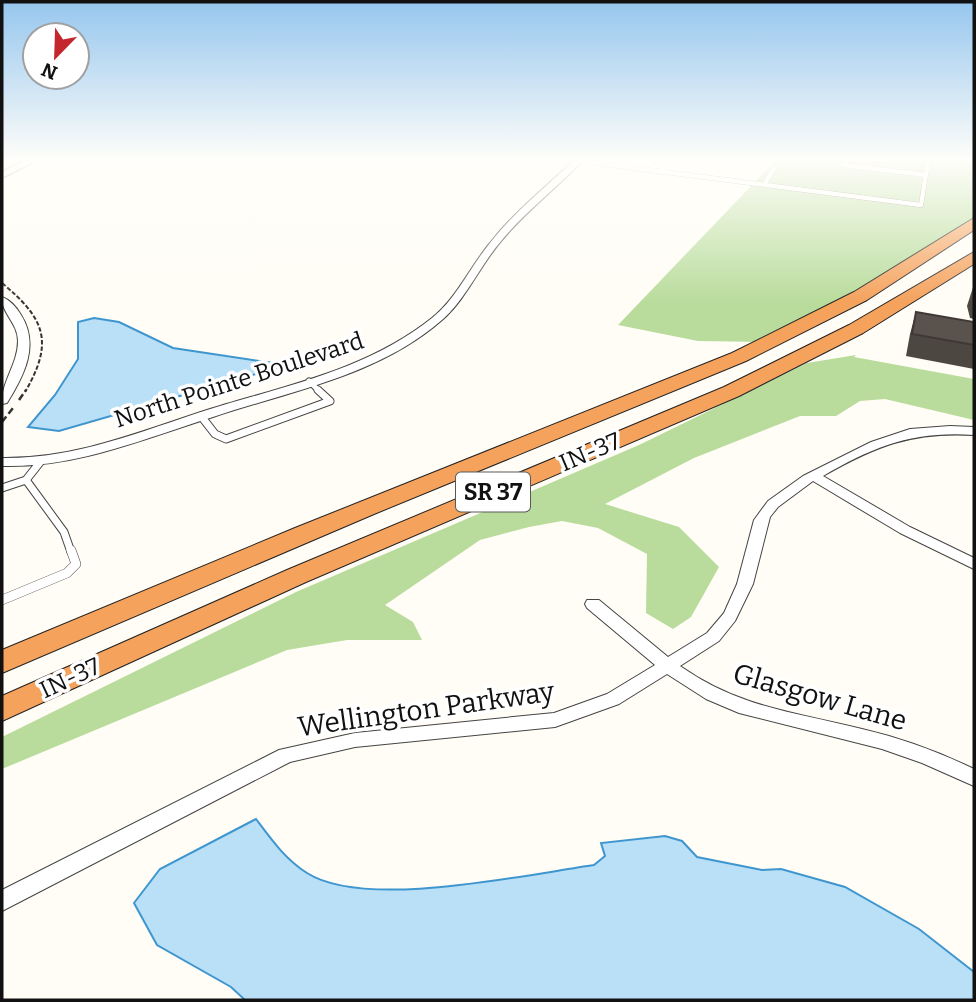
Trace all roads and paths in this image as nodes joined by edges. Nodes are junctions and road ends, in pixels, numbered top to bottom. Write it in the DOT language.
graph roads {
  1 [pos="531,208"];
  2 [pos="974,223"];
  3 [pos="974,257"];
  4 [pos="2,300"];
  5 [pos="309,382"];
  6 [pos="2,400"];
  7 [pos="201,416"];
  8 [pos="974,431"];
  9 [pos="41,461"];
  10 [pos="2,462"];
  11 [pos="814,476"];
  12 [pos="26,480"];
  13 [pos="2,488"];
  14 [pos="974,564"];
  15 [pos="2,600"];
  16 [pos="593,604"];
  17 [pos="2,662"];
  18 [pos="669,665"];
  19 [pos="2,709"];
  20 [pos="974,778"];
  21 [pos="2,901"];
  1 -- 5 [label="street, North Pointe Boulevard"];
  2 -- 17 [label="highway, IN-37 / SR 37"];
  3 -- 19 [label="highway, IN-37 / SR 37"];
  4 -- 6 [label="street"];
  5 -- 7 [label="street, North Pointe Boulevard"];
  5 -- 7 [label="lane"];
  7 -- 9 [label="street, North Pointe Boulevard"];
  8 -- 11 [label="street, Wellington Parkway"];
  9 -- 10 [label="street, North Pointe Boulevard"];
  9 -- 12 [label="lane"];
  11 -- 14 [label="street"];
  11 -- 18 [label="street, Wellington Parkway"];
  12 -- 13 [label="lane"];
  12 -- 15 [label="lane"];
  16 -- 18 [label="street, Glasgow Lane"];
  18 -- 20 [label="street, Glasgow Lane"];
  18 -- 21 [label="street, Wellington Parkway"];
}
